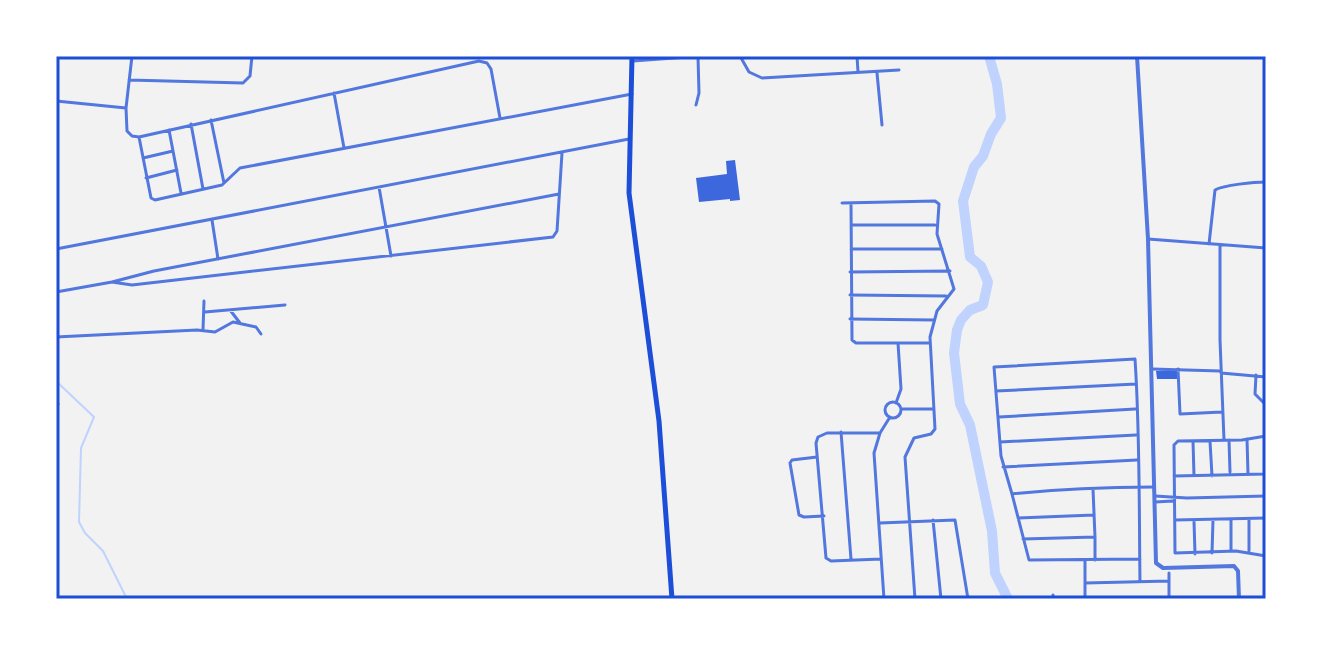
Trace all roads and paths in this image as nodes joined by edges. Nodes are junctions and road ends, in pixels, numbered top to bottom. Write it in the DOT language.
graph roads {
  1 [pos="132,56"];
  2 [pos="252,56"];
  3 [pos="740,56"];
  4 [pos="857,56"];
  5 [pos="1137,56"];
  6 [pos="700,57"];
  7 [pos="632,58"];
  8 [pos="899,70"];
  9 [pos="877,71"];
  10 [pos="858,72"];
  11 [pos="129,80"];
  12 [pos="334,93"];
  13 [pos="632,94"];
  14 [pos="56,101"];
  15 [pos="696,105"];
  16 [pos="126,108"];
  17 [pos="500,118"];
  18 [pos="211,120"];
  19 [pos="191,124"];
  20 [pos="882,125"];
  21 [pos="169,130"];
  22 [pos="139,137"];
  23 [pos="629,139"];
  24 [pos="344,148"];
  25 [pos="173,151"];
  26 [pos="562,153"];
  27 [pos="143,158"];
  28 [pos="177,170"];
  29 [pos="146,178"];
  30 [pos="1266,182"];
  31 [pos="224,183"];
  32 [pos="379,187"];
  33 [pos="203,189"];
  34 [pos="181,194"];
  35 [pos="559,194"];
  36 [pos="842,203"];
  37 [pos="851,203"];
  38 [pos="212,220"];
  39 [pos="851,225"];
  40 [pos="936,225"];
  41 [pos="386,226"];
  42 [pos="1148,239"];
  43 [pos="1209,244"];
  44 [pos="1220,245"];
  45 [pos="1266,248"];
  46 [pos="56,249"];
  47 [pos="851,249"];
  48 [pos="942,249"];
  49 [pos="391,256"];
  50 [pos="218,259"];
  51 [pos="950,271"];
  52 [pos="850,272"];
  53 [pos="112,282"];
  54 [pos="56,292"];
  55 [pos="850,295"];
  56 [pos="948,296"];
  57 [pos="204,301"];
  58 [pos="285,305"];
  59 [pos="230,310"];
  60 [pos="205,312"];
  61 [pos="850,319"];
  62 [pos="934,320"];
  63 [pos="240,323"];
  64 [pos="203,330"];
  65 [pos="261,334"];
  66 [pos="56,337"];
  67 [pos="898,343"];
  68 [pos="929,343"];
  69 [pos="1152,369"];
  70 [pos="1178,369"];
  71 [pos="1221,372"];
  72 [pos="1256,375"];
  73 [pos="1266,377"];
  74 [pos="1136,384"];
  75 [pos="996,391"];
  76 [pos="896,403"];
  77 [pos="1266,405"];
  78 [pos="901,409"];
  79 [pos="933,409"];
  80 [pos="1136,409"];
  81 [pos="1222,412"];
  82 [pos="890,417"];
  83 [pos="999,417"];
  84 [pos="841,432"];
  85 [pos="880,433"];
  86 [pos="1137,435"];
  87 [pos="1266,436"];
  88 [pos="1247,439"];
  89 [pos="1226,440"];
  90 [pos="1193,441"];
  91 [pos="1210,441"];
  92 [pos="1000,442"];
  93 [pos="817,457"];
  94 [pos="1137,460"];
  95 [pos="1003,467"];
  96 [pos="1231,474"];
  97 [pos="1248,474"];
  98 [pos="1266,474"];
  99 [pos="1174,476"];
  100 [pos="1194,476"];
  101 [pos="1212,476"];
  102 [pos="1138,487"];
  103 [pos="1155,487"];
  104 [pos="1093,489"];
  105 [pos="1012,494"];
  106 [pos="1266,496"];
  107 [pos="1174,498"];
  108 [pos="1155,499"];
  109 [pos="1094,515"];
  110 [pos="824,516"];
  111 [pos="1018,518"];
  112 [pos="1266,518"];
  113 [pos="1249,519"];
  114 [pos="933,520"];
  115 [pos="1175,520"];
  116 [pos="1213,520"];
  117 [pos="1231,520"];
  118 [pos="1194,521"];
  119 [pos="909,522"];
  120 [pos="879,523"];
  121 [pos="1095,537"];
  122 [pos="1023,539"];
  123 [pos="1231,551"];
  124 [pos="1212,553"];
  125 [pos="1249,553"];
  126 [pos="1195,554"];
  127 [pos="1266,556"];
  128 [pos="851,559"];
  129 [pos="881,559"];
  130 [pos="1140,559"];
  131 [pos="1085,560"];
  132 [pos="1095,560"];
  133 [pos="1169,573"];
  134 [pos="1169,581"];
  135 [pos="1140,582"];
  136 [pos="1085,583"];
  137 [pos="672,599"];
  138 [pos="884,599"];
  139 [pos="915,599"];
  140 [pos="941,599"];
  141 [pos="968,599"];
  142 [pos="1085,599"];
  143 [pos="1169,599"];
  144 [pos="1239,599"];
  1 -- 11 [label="street"];
  2 -- 11 [label="street"];
  3 -- 10 [label="street"];
  4 -- 10 [label="street"];
  5 -- 42 [label="street"];
  6 -- 7 [label="street"];
  6 -- 15 [label="street"];
  7 -- 13 [label="main road"];
  8 -- 9 [label="street"];
  9 -- 10 [label="street"];
  9 -- 20 [label="street"];
  11 -- 16 [label="street"];
  12 -- 17 [label="street"];
  12 -- 18 [label="street"];
  12 -- 24 [label="street"];
  13 -- 17 [label="street"];
  13 -- 23 [label="main road"];
  14 -- 16 [label="street"];
  16 -- 22 [label="street"];
  17 -- 24 [label="street"];
  18 -- 19 [label="street"];
  18 -- 31 [label="street"];
  19 -- 21 [label="street"];
  19 -- 33 [label="street"];
  21 -- 22 [label="street"];
  21 -- 25 [label="street"];
  22 -- 27 [label="street"];
  23 -- 26 [label="street"];
  23 -- 137 [label="main road"];
  24 -- 31 [label="street"];
  25 -- 27 [label="street"];
  25 -- 28 [label="street"];
  26 -- 32 [label="street"];
  26 -- 35 [label="street"];
  27 -- 29 [label="street"];
  28 -- 29 [label="street"];
  28 -- 34 [label="street"];
  29 -- 34 [label="street"];
  30 -- 43 [label="street"];
  31 -- 33 [label="street"];
  32 -- 38 [label="street"];
  32 -- 41 [label="street"];
  33 -- 34 [label="street"];
  35 -- 41 [label="street"];
  35 -- 49 [label="street"];
  36 -- 37 [label="street"];
  37 -- 39 [label="street"];
  37 -- 40 [label="street"];
  38 -- 46 [label="street"];
  38 -- 50 [label="street"];
  39 -- 40 [label="street"];
  39 -- 47 [label="street"];
  40 -- 48 [label="street"];
  41 -- 49 [label="street"];
  41 -- 50 [label="street"];
  42 -- 43 [label="street"];
  42 -- 69 [label="street"];
  43 -- 44 [label="street"];
  44 -- 45 [label="street"];
  44 -- 71 [label="street"];
  47 -- 48 [label="street"];
  47 -- 52 [label="street"];
  48 -- 51 [label="street"];
  49 -- 53 [label="street"];
  50 -- 53 [label="street"];
  51 -- 52 [label="street"];
  51 -- 56 [label="street"];
  52 -- 55 [label="street"];
  53 -- 54 [label="street"];
  55 -- 56 [label="street"];
  55 -- 61 [label="street"];
  56 -- 62 [label="street"];
  57 -- 60 [label="street"];
  58 -- 59 [label="street"];
  59 -- 60 [label="street"];
  59 -- 63 [label="street"];
  60 -- 64 [label="street"];
  61 -- 62 [label="street"];
  61 -- 67 [label="street"];
  62 -- 68 [label="street"];
  63 -- 64 [label="street"];
  63 -- 65 [label="street"];
  64 -- 66 [label="street"];
  67 -- 68 [label="street"];
  67 -- 76 [label="street"];
  68 -- 79 [label="street"];
  69 -- 70 [label="street"];
  69 -- 103 [label="street"];
  70 -- 71 [label="street"];
  70 -- 81 [label="street"];
  71 -- 72 [label="street"];
  71 -- 81 [label="street"];
  72 -- 73 [label="street"];
  72 -- 77 [label="street"];
  74 -- 75 [label="street"];
  74 -- 75 [label="street"];
  74 -- 80 [label="street"];
  75 -- 83 [label="street"];
  76 -- 78 [label="street"];
  76 -- 82 [label="street"];
  78 -- 79 [label="street"];
  78 -- 82 [label="street"];
  79 -- 119 [label="street"];
  80 -- 83 [label="street"];
  80 -- 86 [label="street"];
  81 -- 89 [label="street"];
  82 -- 85 [label="street"];
  83 -- 92 [label="street"];
  84 -- 85 [label="street"];
  84 -- 93 [label="street"];
  84 -- 128 [label="street"];
  85 -- 120 [label="street"];
  86 -- 92 [label="street"];
  86 -- 94 [label="street"];
  87 -- 88 [label="street"];
  87 -- 98 [label="street"];
  88 -- 89 [label="street"];
  88 -- 97 [label="street"];
  89 -- 91 [label="street"];
  89 -- 96 [label="street"];
  90 -- 91 [label="street"];
  90 -- 99 [label="street"];
  90 -- 100 [label="street"];
  91 -- 101 [label="street"];
  92 -- 95 [label="street"];
  93 -- 110 [label="street"];
  93 -- 110 [label="street"];
  94 -- 95 [label="street"];
  94 -- 102 [label="street"];
  95 -- 105 [label="street"];
  96 -- 97 [label="street"];
  96 -- 101 [label="street"];
  97 -- 98 [label="street"];
  99 -- 100 [label="street"];
  99 -- 107 [label="street"];
  100 -- 101 [label="street"];
  102 -- 103 [label="street"];
  102 -- 104 [label="street"];
  102 -- 130 [label="street"];
  103 -- 108 [label="street"];
  104 -- 105 [label="street"];
  104 -- 109 [label="street"];
  105 -- 111 [label="street"];
  106 -- 107 [label="street"];
  107 -- 108 [label="street"];
  107 -- 115 [label="street"];
  108 -- 144 [label="street"];
  109 -- 111 [label="street"];
  109 -- 121 [label="street"];
  110 -- 128 [label="street"];
  111 -- 122 [label="street"];
  112 -- 113 [label="street"];
  113 -- 117 [label="street"];
  113 -- 125 [label="street"];
  114 -- 119 [label="street"];
  114 -- 140 [label="street"];
  114 -- 141 [label="street"];
  115 -- 118 [label="street"];
  115 -- 126 [label="street"];
  116 -- 117 [label="street"];
  116 -- 118 [label="street"];
  116 -- 124 [label="street"];
  117 -- 123 [label="street"];
  118 -- 126 [label="street"];
  119 -- 120 [label="street"];
  119 -- 139 [label="street"];
  120 -- 129 [label="street"];
  121 -- 122 [label="street"];
  121 -- 132 [label="street"];
  122 -- 131 [label="street"];
  123 -- 124 [label="street"];
  123 -- 125 [label="street"];
  124 -- 126 [label="street"];
  125 -- 127 [label="street"];
  128 -- 129 [label="street"];
  129 -- 138 [label="street"];
  130 -- 132 [label="street"];
  130 -- 135 [label="street"];
  131 -- 132 [label="street"];
  131 -- 136 [label="street"];
  133 -- 134 [label="street"];
  134 -- 135 [label="street"];
  134 -- 143 [label="street"];
  135 -- 136 [label="street"];
  136 -- 142 [label="street"];
}
